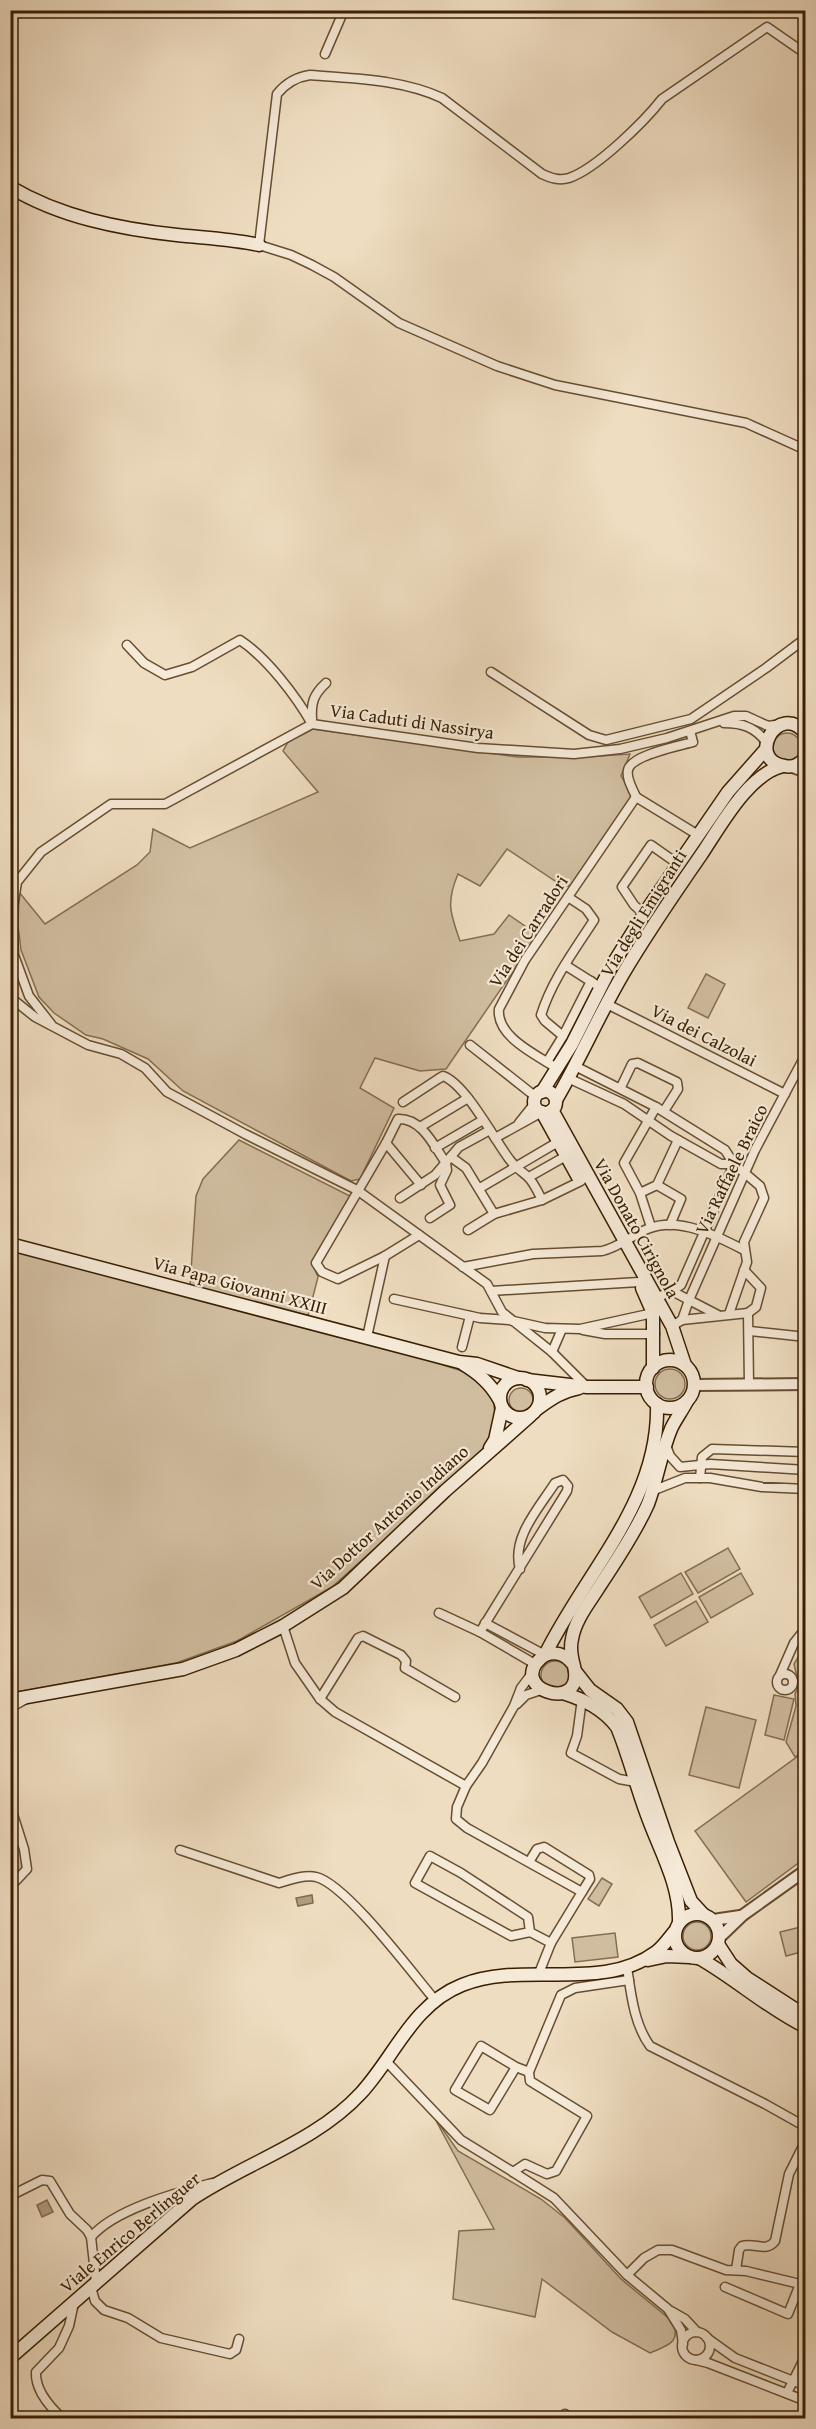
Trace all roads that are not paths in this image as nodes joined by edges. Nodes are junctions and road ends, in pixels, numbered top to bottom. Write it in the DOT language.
graph roads {
  1 [pos="344,10"];
  2 [pos="325,54"];
  3 [pos="806,54"];
  4 [pos="10,187"];
  5 [pos="258,245"];
  6 [pos="806,450"];
  7 [pos="806,638"];
  8 [pos="127,645"];
  9 [pos="491,672"];
  10 [pos="326,683"];
  11 [pos="795,723"];
  12 [pos="312,724"];
  13 [pos="714,724"];
  14 [pos="690,731"];
  15 [pos="806,734"];
  16 [pos="766,745"];
  17 [pos="806,757"];
  18 [pos="786,766"];
  19 [pos="806,772"];
  20 [pos="636,797"];
  21 [pos="698,835"];
  22 [pos="678,864"];
  23 [pos="568,897"];
  24 [pos="644,914"];
  25 [pos="565,964"];
  26 [pos="14,967"];
  27 [pos="596,984"];
  28 [pos="29,996"];
  29 [pos="10,997"];
  30 [pos="607,1004"];
  31 [pos="20,1005"];
  32 [pos="51,1024"];
  33 [pos="562,1036"];
  34 [pos="470,1045"];
  35 [pos="806,1054"];
  36 [pos="547,1062"];
  37 [pos="574,1066"];
  38 [pos="558,1069"];
  39 [pos="568,1078"];
  40 [pos="621,1087"];
  41 [pos="785,1094"];
  42 [pos="468,1098"];
  43 [pos="403,1101"];
  44 [pos="544,1102"];
  45 [pos="660,1109"];
  46 [pos="483,1120"];
  47 [pos="648,1121"];
  48 [pos="420,1127"];
  49 [pos="492,1134"];
  50 [pos="678,1140"];
  51 [pos="558,1142"];
  52 [pos="386,1143"];
  53 [pos="435,1148"];
  54 [pos="566,1156"];
  55 [pos="448,1160"];
  56 [pos="734,1164"];
  57 [pos="515,1167"];
  58 [pos="746,1172"];
  59 [pos="529,1177"];
  60 [pos="581,1181"];
  61 [pos="421,1185"];
  62 [pos="657,1185"];
  63 [pos="480,1188"];
  64 [pos="357,1190"];
  65 [pos="640,1193"];
  66 [pos="399,1198"];
  67 [pos="542,1200"];
  68 [pos="494,1214"];
  69 [pos="430,1218"];
  70 [pos="670,1225"];
  71 [pos="651,1227"];
  72 [pos="468,1230"];
  73 [pos="704,1233"];
  74 [pos="419,1235"];
  75 [pos="716,1237"];
  76 [pos="10,1244"];
  77 [pos="620,1244"];
  78 [pos="744,1250"];
  79 [pos="385,1256"];
  80 [pos="463,1267"];
  81 [pos="744,1270"];
  82 [pos="639,1282"];
  83 [pos="491,1291"];
  84 [pos="672,1291"];
  85 [pos="656,1298"];
  86 [pos="394,1299"];
  87 [pos="689,1300"];
  88 [pos="653,1313"];
  89 [pos="748,1313"];
  90 [pos="729,1314"];
  91 [pos="718,1315"];
  92 [pos="470,1316"];
  93 [pos="513,1321"];
  94 [pos="677,1323"];
  95 [pos="562,1329"];
  96 [pos="580,1329"];
  97 [pos="750,1331"];
  98 [pos="655,1334"];
  99 [pos="367,1337"];
  100 [pos="806,1337"];
  101 [pos="462,1347"];
  102 [pos="552,1352"];
  103 [pos="459,1362"];
  104 [pos="684,1365"];
  105 [pos="654,1368"];
  106 [pos="523,1379"];
  107 [pos="806,1384"];
  108 [pos="694,1385"];
  109 [pos="749,1385"];
  110 [pos="586,1387"];
  111 [pos="647,1388"];
  112 [pos="687,1401"];
  113 [pos="501,1404"];
  114 [pos="657,1404"];
  115 [pos="533,1413"];
  116 [pos="666,1445"];
  117 [pos="806,1452"];
  118 [pos="486,1454"];
  119 [pos="702,1465"];
  120 [pos="806,1470"];
  121 [pos="700,1478"];
  122 [pos="806,1489"];
  123 [pos="652,1491"];
  124 [pos="520,1569"];
  125 [pos="439,1613"];
  126 [pos="485,1623"];
  127 [pos="284,1626"];
  128 [pos="806,1628"];
  129 [pos="480,1632"];
  130 [pos="545,1655"];
  131 [pos="534,1668"];
  132 [pos="574,1668"];
  133 [pos="780,1675"];
  134 [pos="542,1690"];
  135 [pos="563,1693"];
  136 [pos="28,1697"];
  137 [pos="455,1697"];
  138 [pos="320,1699"];
  139 [pos="582,1699"];
  140 [pos="10,1700"];
  141 [pos="514,1706"];
  142 [pos="10,1708"];
  143 [pos="636,1782"];
  144 [pos="466,1786"];
  145 [pos="10,1805"];
  146 [pos="180,1850"];
  147 [pos="529,1862"];
  148 [pos="806,1870"];
  149 [pos="10,1887"];
  150 [pos="582,1892"];
  151 [pos="743,1915"];
  152 [pos="708,1917"];
  153 [pos="677,1926"];
  154 [pos="530,1932"];
  155 [pos="718,1941"];
  156 [pos="551,1943"];
  157 [pos="694,1958"];
  158 [pos="644,1960"];
  159 [pos="539,1973"];
  160 [pos="628,1974"];
  161 [pos="435,2000"];
  162 [pos="806,2016"];
  163 [pos="806,2026"];
  164 [pos="386,2061"];
  165 [pos="516,2067"];
  166 [pos="529,2072"];
  167 [pos="806,2127"];
  168 [pos="806,2140"];
  169 [pos="802,2159"];
  170 [pos="513,2172"];
  171 [pos="218,2181"];
  172 [pos="10,2196"];
  173 [pos="91,2237"];
  174 [pos="806,2241"];
  175 [pos="806,2251"];
  176 [pos="736,2270"];
  177 [pos="627,2275"];
  178 [pos="94,2285"];
  179 [pos="803,2285"];
  180 [pos="725,2287"];
  181 [pos="74,2302"];
  182 [pos="668,2309"];
  183 [pos="697,2332"];
  184 [pos="707,2338"];
  185 [pos="239,2339"];
  186 [pos="683,2344"];
  187 [pos="806,2355"];
  188 [pos="10,2358"];
  189 [pos="696,2360"];
  190 [pos="793,2382"];
  191 [pos="806,2386"];
  192 [pos="787,2393"];
  193 [pos="806,2401"];
  194 [pos="62,2418"];
  1 -- 2 [label="street"];
  3 -- 5 [label="street"];
  4 -- 5 [label="main road"];
  5 -- 6 [label="street"];
  7 -- 9 [label="street"];
  8 -- 12 [label="street"];
  10 -- 12 [label="street"];
  11 -- 13 [label="street, Via Caduti di Nassirya"];
  11 -- 15 [label="main road"];
  11 -- 16 [label="main road, Via degli Emigranti"];
  12 -- 14 [label="street, Via Caduti di Nassirya"];
  12 -- 26 [label="street, Via Caduti di Nassirya"];
  13 -- 14 [label="street, Via Caduti di Nassirya"];
  13 -- 16 [label="street, Via Caduti di Nassirya"];
  14 -- 20 [label="street"];
  16 -- 18 [label="main road"];
  16 -- 21 [label="main road, Via degli Emigranti"];
  17 -- 18 [label="main road, Via degli Emigranti"];
  18 -- 19 [label="street"];
  18 -- 30 [label="main road, Via degli Emigranti"];
  20 -- 21 [label="street"];
  20 -- 23 [label="street, Via dei Carradori"];
  21 -- 22 [label="main road, Via degli Emigranti"];
  22 -- 24 [label="main road, Via degli Emigranti"];
  22 -- 24 [label="street, Via degli Emigranti"];
  23 -- 25 [label="street"];
  23 -- 36 [label="street, Via dei Carradori"];
  24 -- 27 [label="main road, Via degli Emigranti"];
  25 -- 27 [label="street"];
  25 -- 33 [label="street"];
  26 -- 28 [label="street, Via Caduti di Nassirya"];
  27 -- 33 [label="street"];
  27 -- 38 [label="main road, Via degli Emigranti"];
  28 -- 31 [label="street"];
  28 -- 32 [label="street, Via Caduti di Nassirya"];
  29 -- 31 [label="street"];
  30 -- 37 [label="main road, Via degli Emigranti"];
  30 -- 41 [label="street, Via dei Calzolai"];
  31 -- 32 [label="street"];
  32 -- 64 [label="street"];
  33 -- 36 [label="street"];
  34 -- 44 [label="street"];
  35 -- 41 [label="street, Via Raffaele Braico"];
  36 -- 38 [label="street, Via dei Carradori"];
  37 -- 39 [label="main road, Via degli Emigranti"];
  37 -- 40 [label="street"];
  38 -- 44 [label="main road, Via degli Emigranti"];
  39 -- 44 [label="main road, Via degli Emigranti"];
  39 -- 47 [label="street"];
  40 -- 45 [label="street"];
  40 -- 45 [label="street"];
  41 -- 58 [label="street, Via Raffaele Braico"];
  42 -- 43 [label="street"];
  42 -- 46 [label="street"];
  42 -- 48 [label="street"];
  44 -- 49 [label="street"];
  44 -- 51 [label="main road, Via Donato Cirignola"];
  44 -- 77 [label="main road, Via Donato Cirignola"];
  45 -- 47 [label="street"];
  45 -- 56 [label="street"];
  46 -- 49 [label="street"];
  46 -- 53 [label="street"];
  47 -- 50 [label="street"];
  47 -- 65 [label="street"];
  48 -- 52 [label="street"];
  48 -- 53 [label="street"];
  49 -- 55 [label="street"];
  49 -- 57 [label="street"];
  50 -- 56 [label="street"];
  50 -- 62 [label="street"];
  51 -- 54 [label="main road, Via Donato Cirignola"];
  51 -- 57 [label="street"];
  52 -- 61 [label="street"];
  52 -- 64 [label="street"];
  53 -- 55 [label="street"];
  54 -- 59 [label="street"];
  54 -- 60 [label="main road, Via Donato Cirignola"];
  55 -- 61 [label="street"];
  55 -- 63 [label="street"];
  55 -- 69 [label="street"];
  56 -- 58 [label="street"];
  56 -- 73 [label="street, Via Raffaele Braico"];
  57 -- 59 [label="street"];
  57 -- 63 [label="street"];
  58 -- 75 [label="street, Via Raffaele Braico"];
  58 -- 78 [label="street"];
  59 -- 67 [label="street"];
  60 -- 67 [label="street"];
  60 -- 77 [label="main road, Via Donato Cirignola"];
  61 -- 66 [label="street"];
  62 -- 65 [label="street"];
  62 -- 70 [label="street"];
  63 -- 68 [label="street"];
  64 -- 74 [label="street"];
  64 -- 79 [label="street"];
  65 -- 71 [label="street"];
  67 -- 68 [label="street"];
  68 -- 72 [label="street"];
  70 -- 71 [label="street"];
  70 -- 73 [label="street"];
  71 -- 77 [label="street"];
  73 -- 75 [label="street"];
  73 -- 84 [label="street, Via Raffaele Braico"];
  74 -- 79 [label="street"];
  74 -- 80 [label="street"];
  75 -- 78 [label="street"];
  75 -- 87 [label="street, Via Raffaele Braico"];
  76 -- 99 [label="main road, Via Papa Giovanni XXIII"];
  77 -- 80 [label="street"];
  77 -- 82 [label="main road, Via Donato Cirignola"];
  77 -- 85 [label="main road, Via Donato Cirignola"];
  78 -- 81 [label="street"];
  79 -- 99 [label="street"];
  80 -- 83 [label="street"];
  81 -- 89 [label="street"];
  81 -- 90 [label="street"];
  82 -- 83 [label="street"];
  82 -- 88 [label="main road, Via Donato Cirignola"];
  83 -- 93 [label="street"];
  84 -- 85 [label="street"];
  84 -- 87 [label="street"];
  85 -- 94 [label="main road, Via Donato Cirignola"];
  86 -- 92 [label="street"];
  87 -- 91 [label="street"];
  87 -- 94 [label="street, Via Raffaele Braico"];
  88 -- 96 [label="street"];
  88 -- 98 [label="main road, Via Donato Cirignola"];
  89 -- 90 [label="street"];
  89 -- 97 [label="street"];
  90 -- 91 [label="street"];
  91 -- 94 [label="street"];
  92 -- 93 [label="street"];
  92 -- 101 [label="street"];
  93 -- 95 [label="street"];
  93 -- 102 [label="street"];
  94 -- 104 [label="main road, Via Donato Cirignola"];
  95 -- 96 [label="street"];
  95 -- 102 [label="street"];
  96 -- 98 [label="street"];
  97 -- 100 [label="street"];
  97 -- 109 [label="street"];
  98 -- 105 [label="main road, Via Donato Cirignola"];
  99 -- 103 [label="main road, Via Papa Giovanni XXIII"];
  102 -- 110 [label="street"];
  103 -- 106 [label="main road, Via Papa Giovanni XXIII"];
  103 -- 113 [label="main road, Via Papa Giovanni XXIII"];
  104 -- 105 [label="main road"];
  104 -- 108 [label="main road"];
  105 -- 111 [label="main road"];
  106 -- 110 [label="main road, Via Papa Giovanni XXIII"];
  106 -- 113 [label="main road"];
  106 -- 115 [label="main road"];
  107 -- 109 [label="street"];
  108 -- 109 [label="street"];
  108 -- 112 [label="main road"];
  110 -- 111 [label="main road, Via Papa Giovanni XXIII"];
  110 -- 115 [label="main road, Via Papa Giovanni XXIII"];
  111 -- 114 [label="main road"];
  112 -- 114 [label="main road"];
  112 -- 116 [label="main road"];
  113 -- 115 [label="main road"];
  113 -- 118 [label="main road, Via Dottor Antonio Indiano"];
  114 -- 130 [label="main road"];
  115 -- 118 [label="main road, Via Dottor Antonio Indiano"];
  116 -- 119 [label="street"];
  116 -- 123 [label="main road"];
  117 -- 119 [label="street"];
  118 -- 127 [label="main road, Via Dottor Antonio Indiano"];
  119 -- 120 [label="street"];
  119 -- 121 [label="street"];
  121 -- 122 [label="street"];
  121 -- 123 [label="street"];
  123 -- 132 [label="main road"];
  124 -- 124 [label="street"];
  124 -- 126 [label="street"];
  125 -- 129 [label="street"];
  126 -- 129 [label="street"];
  126 -- 130 [label="street"];
  127 -- 136 [label="main road, Via Dottor Antonio Indiano"];
  127 -- 138 [label="street"];
  128 -- 133 [label="street"];
  129 -- 131 [label="street"];
  130 -- 131 [label="main road"];
  130 -- 132 [label="main road"];
  131 -- 134 [label="main road"];
  131 -- 141 [label="street"];
  132 -- 135 [label="main road"];
  132 -- 152 [label="main road"];
  134 -- 135 [label="main road"];
  134 -- 141 [label="street"];
  135 -- 139 [label="main road"];
  136 -- 140 [label="main road, Via Dottor Antonio Indiano"];
  136 -- 142 [label="street"];
  137 -- 138 [label="street"];
  138 -- 144 [label="street"];
  139 -- 143 [label="main road"];
  139 -- 143 [label="street"];
  141 -- 144 [label="street"];
  143 -- 153 [label="main road"];
  144 -- 147 [label="street"];
  145 -- 149 [label="street"];
  146 -- 161 [label="street"];
  147 -- 150 [label="street"];
  147 -- 150 [label="street"];
  148 -- 151 [label="street"];
  150 -- 156 [label="street"];
  151 -- 152 [label="street"];
  151 -- 155 [label="street"];
  152 -- 153 [label="main road"];
  152 -- 155 [label="main road"];
  153 -- 157 [label="main road"];
  153 -- 158 [label="main road"];
  154 -- 154 [label="street"];
  154 -- 156 [label="street"];
  155 -- 157 [label="main road"];
  155 -- 162 [label="main road"];
  156 -- 159 [label="street"];
  157 -- 158 [label="main road"];
  157 -- 163 [label="main road"];
  158 -- 160 [label="main road, Viale Enrico Berlinguer"];
  159 -- 160 [label="main road, Viale Enrico Berlinguer"];
  159 -- 161 [label="main road, Viale Enrico Berlinguer"];
  160 -- 166 [label="street"];
  160 -- 167 [label="street"];
  161 -- 164 [label="main road, Viale Enrico Berlinguer"];
  164 -- 170 [label="street"];
  164 -- 171 [label="main road, Viale Enrico Berlinguer"];
  165 -- 165 [label="street"];
  165 -- 166 [label="street"];
  166 -- 170 [label="street"];
  168 -- 169 [label="street"];
  169 -- 176 [label="street"];
  170 -- 177 [label="street"];
  171 -- 173 [label="street"];
  171 -- 178 [label="main road, Viale Enrico Berlinguer"];
  172 -- 173 [label="street"];
  173 -- 178 [label="street"];
  174 -- 175 [label="street"];
  176 -- 177 [label="street"];
  176 -- 179 [label="street"];
  177 -- 182 [label="street"];
  178 -- 181 [label="main road, Viale Enrico Berlinguer"];
  178 -- 185 [label="street"];
  179 -- 180 [label="street"];
  181 -- 188 [label="main road, Viale Enrico Berlinguer"];
  181 -- 194 [label="street"];
  182 -- 183 [label="street"];
  182 -- 186 [label="street"];
  183 -- 184 [label="street"];
  183 -- 186 [label="street"];
  184 -- 189 [label="street"];
  184 -- 190 [label="street"];
  186 -- 189 [label="street"];
  187 -- 190 [label="street"];
  189 -- 192 [label="street"];
  190 -- 191 [label="street"];
  190 -- 192 [label="street"];
  192 -- 193 [label="street"];
}
